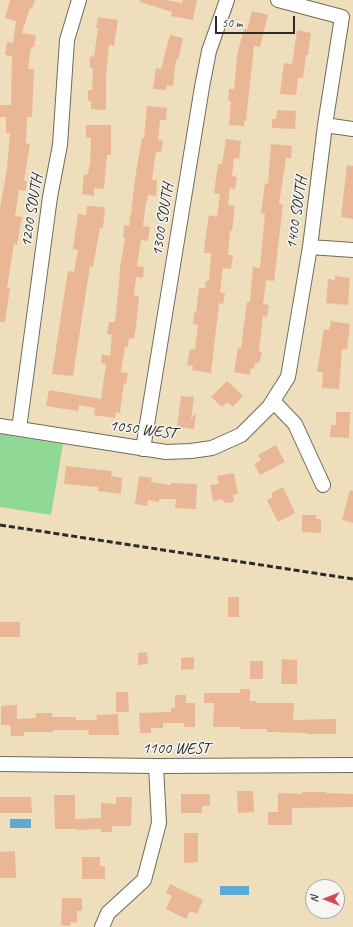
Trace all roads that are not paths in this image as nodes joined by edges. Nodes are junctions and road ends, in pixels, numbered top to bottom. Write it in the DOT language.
graph roads {
  1 [pos="79,0"];
  2 [pos="227,0"];
  3 [pos="278,0"];
  4 [pos="326,125"];
  5 [pos="353,129"];
  6 [pos="310,246"];
  7 [pos="353,250"];
  8 [pos="271,404"];
  9 [pos="0,426"];
  10 [pos="19,429"];
  11 [pos="143,448"];
  12 [pos="323,486"];
  13 [pos="0,764"];
  14 [pos="353,765"];
  15 [pos="156,766"];
  16 [pos="102,927"];
  1 -- 10 [label="street, 1200 SOUTH"];
  2 -- 11 [label="street, 1300 SOUTH"];
  3 -- 4 [label="street, 1400 SOUTH"];
  4 -- 5 [label="street"];
  4 -- 6 [label="street, 1400 SOUTH"];
  6 -- 7 [label="street"];
  6 -- 8 [label="street, 1400 SOUTH"];
  8 -- 11 [label="street, 1050 WEST"];
  8 -- 12 [label="street"];
  9 -- 10 [label="street, 1050 WEST"];
  10 -- 11 [label="street, 1050 WEST"];
  13 -- 15 [label="street, 1100 WEST"];
  14 -- 15 [label="street, 1100 WEST"];
  15 -- 16 [label="street"];
}
